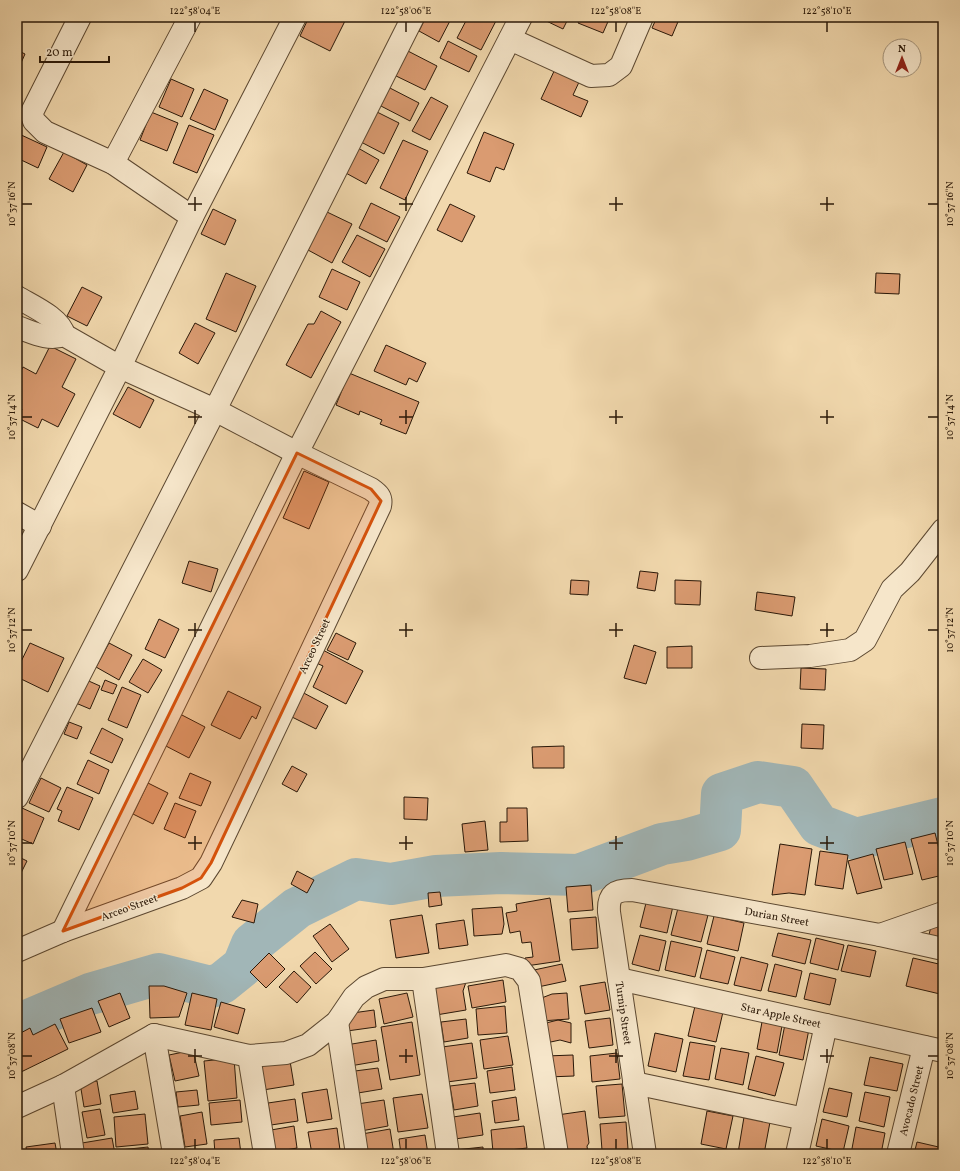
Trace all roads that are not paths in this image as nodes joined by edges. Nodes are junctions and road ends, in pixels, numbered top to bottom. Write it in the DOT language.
graph roads {
  1 [pos="80,17"];
  2 [pos="190,17"];
  3 [pos="295,17"];
  4 [pos="413,17"];
  5 [pos="521,17"];
  6 [pos="642,17"];
  7 [pos="510,40"];
  8 [pos="113,163"];
  9 [pos="192,217"];
  10 [pos="17,297"];
  11 [pos="17,327"];
  12 [pos="64,335"];
  13 [pos="120,367"];
  14 [pos="215,410"];
  15 [pos="297,453"];
  16 [pos="17,513"];
  17 [pos="40,526"];
  18 [pos="943,530"];
  19 [pos="17,570"];
  20 [pos="761,658"];
  21 [pos="17,797"];
  22 [pos="612,896"];
  23 [pos="943,913"];
  24 [pos="63,931"];
  25 [pos="880,934"];
  26 [pos="943,949"];
  27 [pos="17,951"];
  28 [pos="423,979"];
  29 [pos="619,979"];
  30 [pos="337,1022"];
  31 [pos="826,1025"];
  32 [pos="154,1035"];
  33 [pos="934,1049"];
  34 [pos="249,1056"];
  35 [pos="634,1083"];
  36 [pos="63,1086"];
  37 [pos="17,1107"];
  38 [pos="805,1119"];
  39 [pos="73,1154"];
  40 [pos="174,1154"];
  41 [pos="265,1154"];
  42 [pos="357,1154"];
  43 [pos="448,1154"];
  44 [pos="557,1154"];
  45 [pos="644,1154"];
  46 [pos="797,1154"];
  47 [pos="898,1154"];
  1 -- 8 [label="street"];
  2 -- 8 [label="street"];
  3 -- 9 [label="street"];
  4 -- 14 [label="street"];
  5 -- 7 [label="street"];
  6 -- 7 [label="street"];
  7 -- 15 [label="street"];
  8 -- 9 [label="street"];
  9 -- 13 [label="street"];
  10 -- 12 [label="street"];
  11 -- 12 [label="street"];
  12 -- 13 [label="street, Arceo Street"];
  13 -- 14 [label="street, Arceo Street"];
  13 -- 17 [label="street"];
  14 -- 15 [label="street, Arceo Street"];
  14 -- 21 [label="street"];
  15 -- 24 [label="street"];
  15 -- 24 [label="street, Arceo Street"];
  16 -- 17 [label="street"];
  17 -- 19 [label="street"];
  18 -- 20 [label="street"];
  22 -- 25 [label="street, Durian Street"];
  22 -- 29 [label="street, Turnip Street"];
  23 -- 25 [label="street"];
  24 -- 27 [label="street, Arceo Street"];
  25 -- 26 [label="street, Durian Street"];
  28 -- 30 [label="street"];
  28 -- 43 [label="street"];
  28 -- 44 [label="street"];
  29 -- 31 [label="street, Star Apple Street"];
  29 -- 35 [label="street, Turnip Street"];
  30 -- 34 [label="street"];
  30 -- 42 [label="street"];
  31 -- 33 [label="street, Star Apple Street"];
  31 -- 38 [label="street"];
  32 -- 34 [label="street"];
  32 -- 36 [label="street"];
  32 -- 40 [label="street"];
  33 -- 47 [label="street, Avocado Street"];
  34 -- 41 [label="street"];
  35 -- 38 [label="street"];
  35 -- 45 [label="street, Turnip Street"];
  36 -- 37 [label="street"];
  36 -- 39 [label="street"];
  38 -- 46 [label="street"];
}
